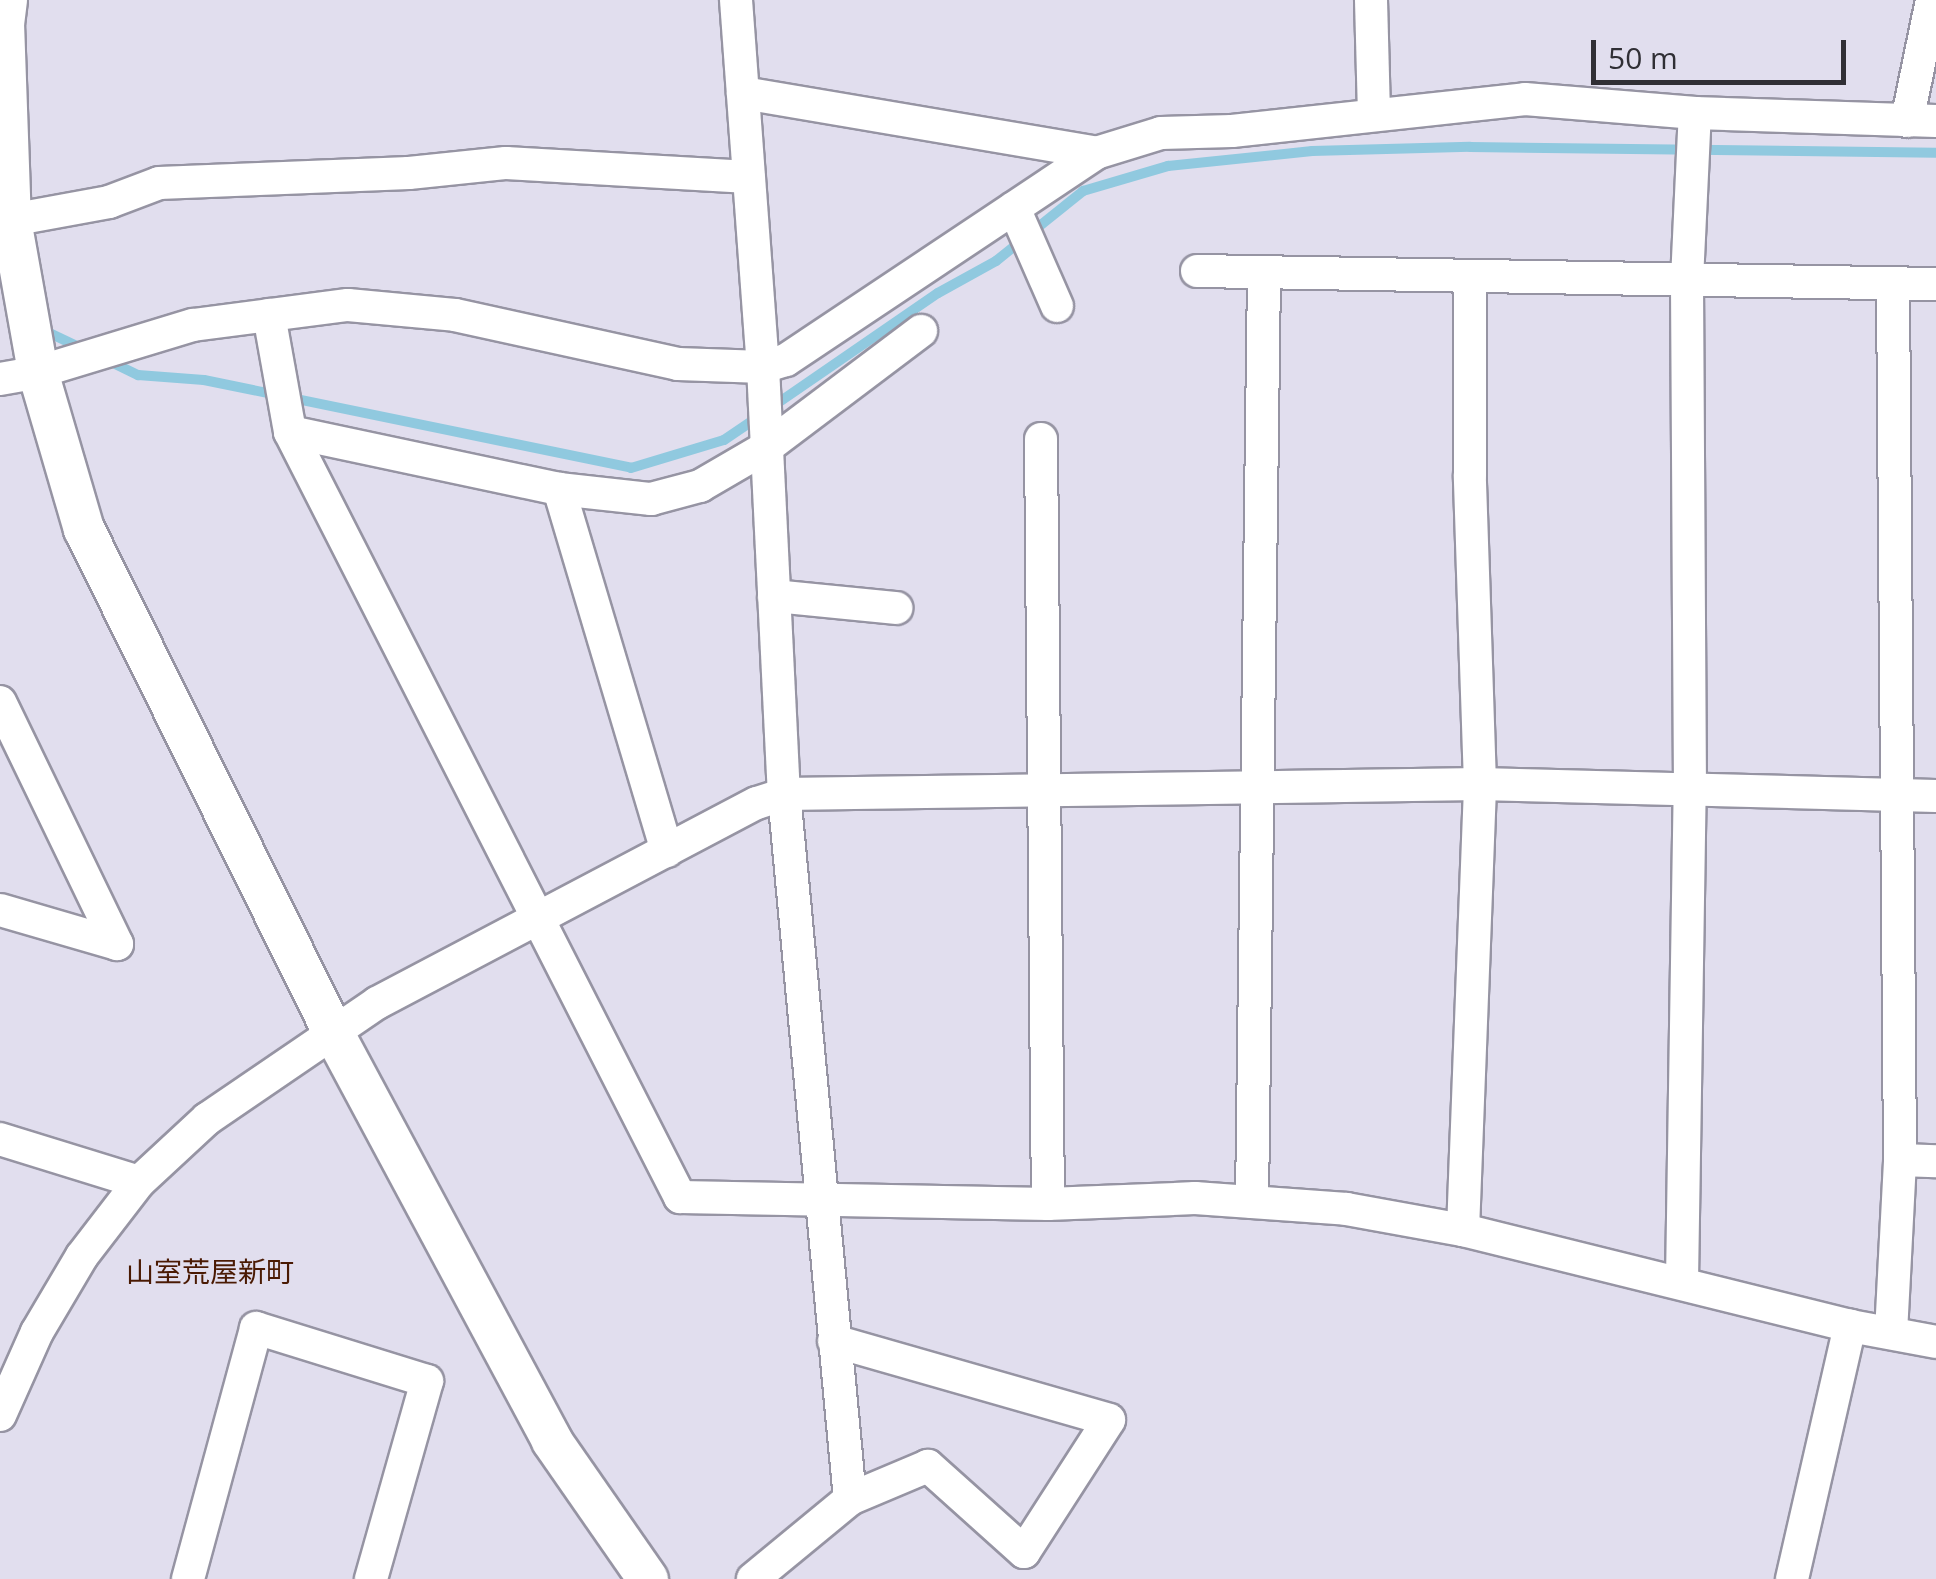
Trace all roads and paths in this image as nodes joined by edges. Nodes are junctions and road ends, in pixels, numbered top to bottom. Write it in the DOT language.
graph roads {
  1 [pos="8,0"];
  2 [pos="736,0"];
  3 [pos="1371,0"];
  4 [pos="1932,0"];
  5 [pos="743,93"];
  6 [pos="1374,115"];
  7 [pos="1696,118"];
  8 [pos="1921,121"];
  9 [pos="1096,153"];
  10 [pos="749,177"];
  11 [pos="1016,212"];
  12 [pos="11,220"];
  13 [pos="1197,271"];
  14 [pos="1264,273"];
  15 [pos="1470,277"];
  16 [pos="1688,280"];
  17 [pos="1893,284"];
  18 [pos="1936,284"];
  19 [pos="1057,306"];
  20 [pos="268,316"];
  21 [pos="921,331"];
  22 [pos="19,375"];
  23 [pos="763,377"];
  24 [pos="289,426"];
  25 [pos="1041,439"];
  26 [pos="766,442"];
  27 [pos="558,489"];
  28 [pos="774,596"];
  29 [pos="896,608"];
  30 [pos="0,702"];
  31 [pos="1480,784"];
  32 [pos="1261,787"];
  33 [pos="1690,790"];
  34 [pos="1046,791"];
  35 [pos="784,794"];
  36 [pos="1936,796"];
  37 [pos="1894,797"];
  38 [pos="667,851"];
  39 [pos="0,910"];
  40 [pos="540,917"];
  41 [pos="332,1030"];
  42 [pos="0,1139"];
  43 [pos="1900,1160"];
  44 [pos="1936,1160"];
  45 [pos="139,1182"];
  46 [pos="820,1199"];
  47 [pos="1252,1202"];
  48 [pos="1048,1204"];
  49 [pos="1463,1230"];
  50 [pos="1682,1281"];
  51 [pos="1850,1326"];
  52 [pos="1890,1333"];
  53 [pos="834,1341"];
  54 [pos="1936,1342"];
  55 [pos="0,1415"];
  56 [pos="850,1498"];
  57 [pos="188,1579"];
  58 [pos="371,1579"];
  59 [pos="648,1579"];
  60 [pos="753,1579"];
  61 [pos="1792,1579"];
  1 -- 12 [label="street"];
  2 -- 5 [label="street"];
  3 -- 6 [label="street"];
  4 -- 8 [label="street"];
  5 -- 9 [label="street"];
  5 -- 10 [label="street"];
  6 -- 7 [label="street"];
  6 -- 9 [label="street"];
  7 -- 8 [label="street"];
  7 -- 16 [label="street"];
  9 -- 11 [label="street"];
  10 -- 12 [label="street"];
  10 -- 23 [label="street"];
  11 -- 19 [label="street"];
  11 -- 23 [label="street"];
  12 -- 22 [label="street"];
  13 -- 14 [label="street"];
  14 -- 15 [label="street"];
  14 -- 32 [label="street"];
  15 -- 16 [label="street"];
  15 -- 31 [label="street"];
  16 -- 17 [label="street"];
  16 -- 33 [label="street"];
  17 -- 18 [label="street"];
  17 -- 37 [label="street"];
  20 -- 22 [label="street"];
  20 -- 23 [label="street"];
  20 -- 24 [label="street"];
  21 -- 26 [label="street"];
  22 -- 41 [label="street"];
  23 -- 26 [label="street"];
  24 -- 27 [label="street"];
  24 -- 40 [label="street"];
  25 -- 34 [label="street"];
  26 -- 27 [label="street"];
  26 -- 28 [label="street"];
  27 -- 38 [label="street"];
  28 -- 29 [label="street"];
  28 -- 35 [label="street"];
  30 -- 39 [label="street"];
  31 -- 32 [label="street"];
  31 -- 33 [label="street"];
  31 -- 49 [label="street"];
  32 -- 34 [label="street"];
  32 -- 47 [label="street"];
  33 -- 37 [label="street"];
  33 -- 50 [label="street"];
  34 -- 35 [label="street"];
  34 -- 48 [label="street"];
  35 -- 38 [label="street"];
  35 -- 46 [label="street"];
  36 -- 37 [label="street"];
  37 -- 43 [label="street"];
  38 -- 40 [label="street"];
  40 -- 41 [label="street"];
  40 -- 46 [label="street"];
  41 -- 45 [label="street"];
  41 -- 59 [label="street"];
  42 -- 45 [label="street"];
  43 -- 44 [label="street"];
  43 -- 52 [label="street"];
  45 -- 55 [label="street"];
  46 -- 48 [label="street"];
  46 -- 53 [label="street"];
  47 -- 48 [label="street"];
  47 -- 49 [label="street"];
  49 -- 50 [label="street"];
  50 -- 51 [label="street"];
  51 -- 52 [label="street"];
  51 -- 61 [label="street"];
  52 -- 54 [label="street"];
  53 -- 56 [label="street"];
  53 -- 56 [label="street"];
  56 -- 60 [label="street"];
  57 -- 58 [label="street"];
}
